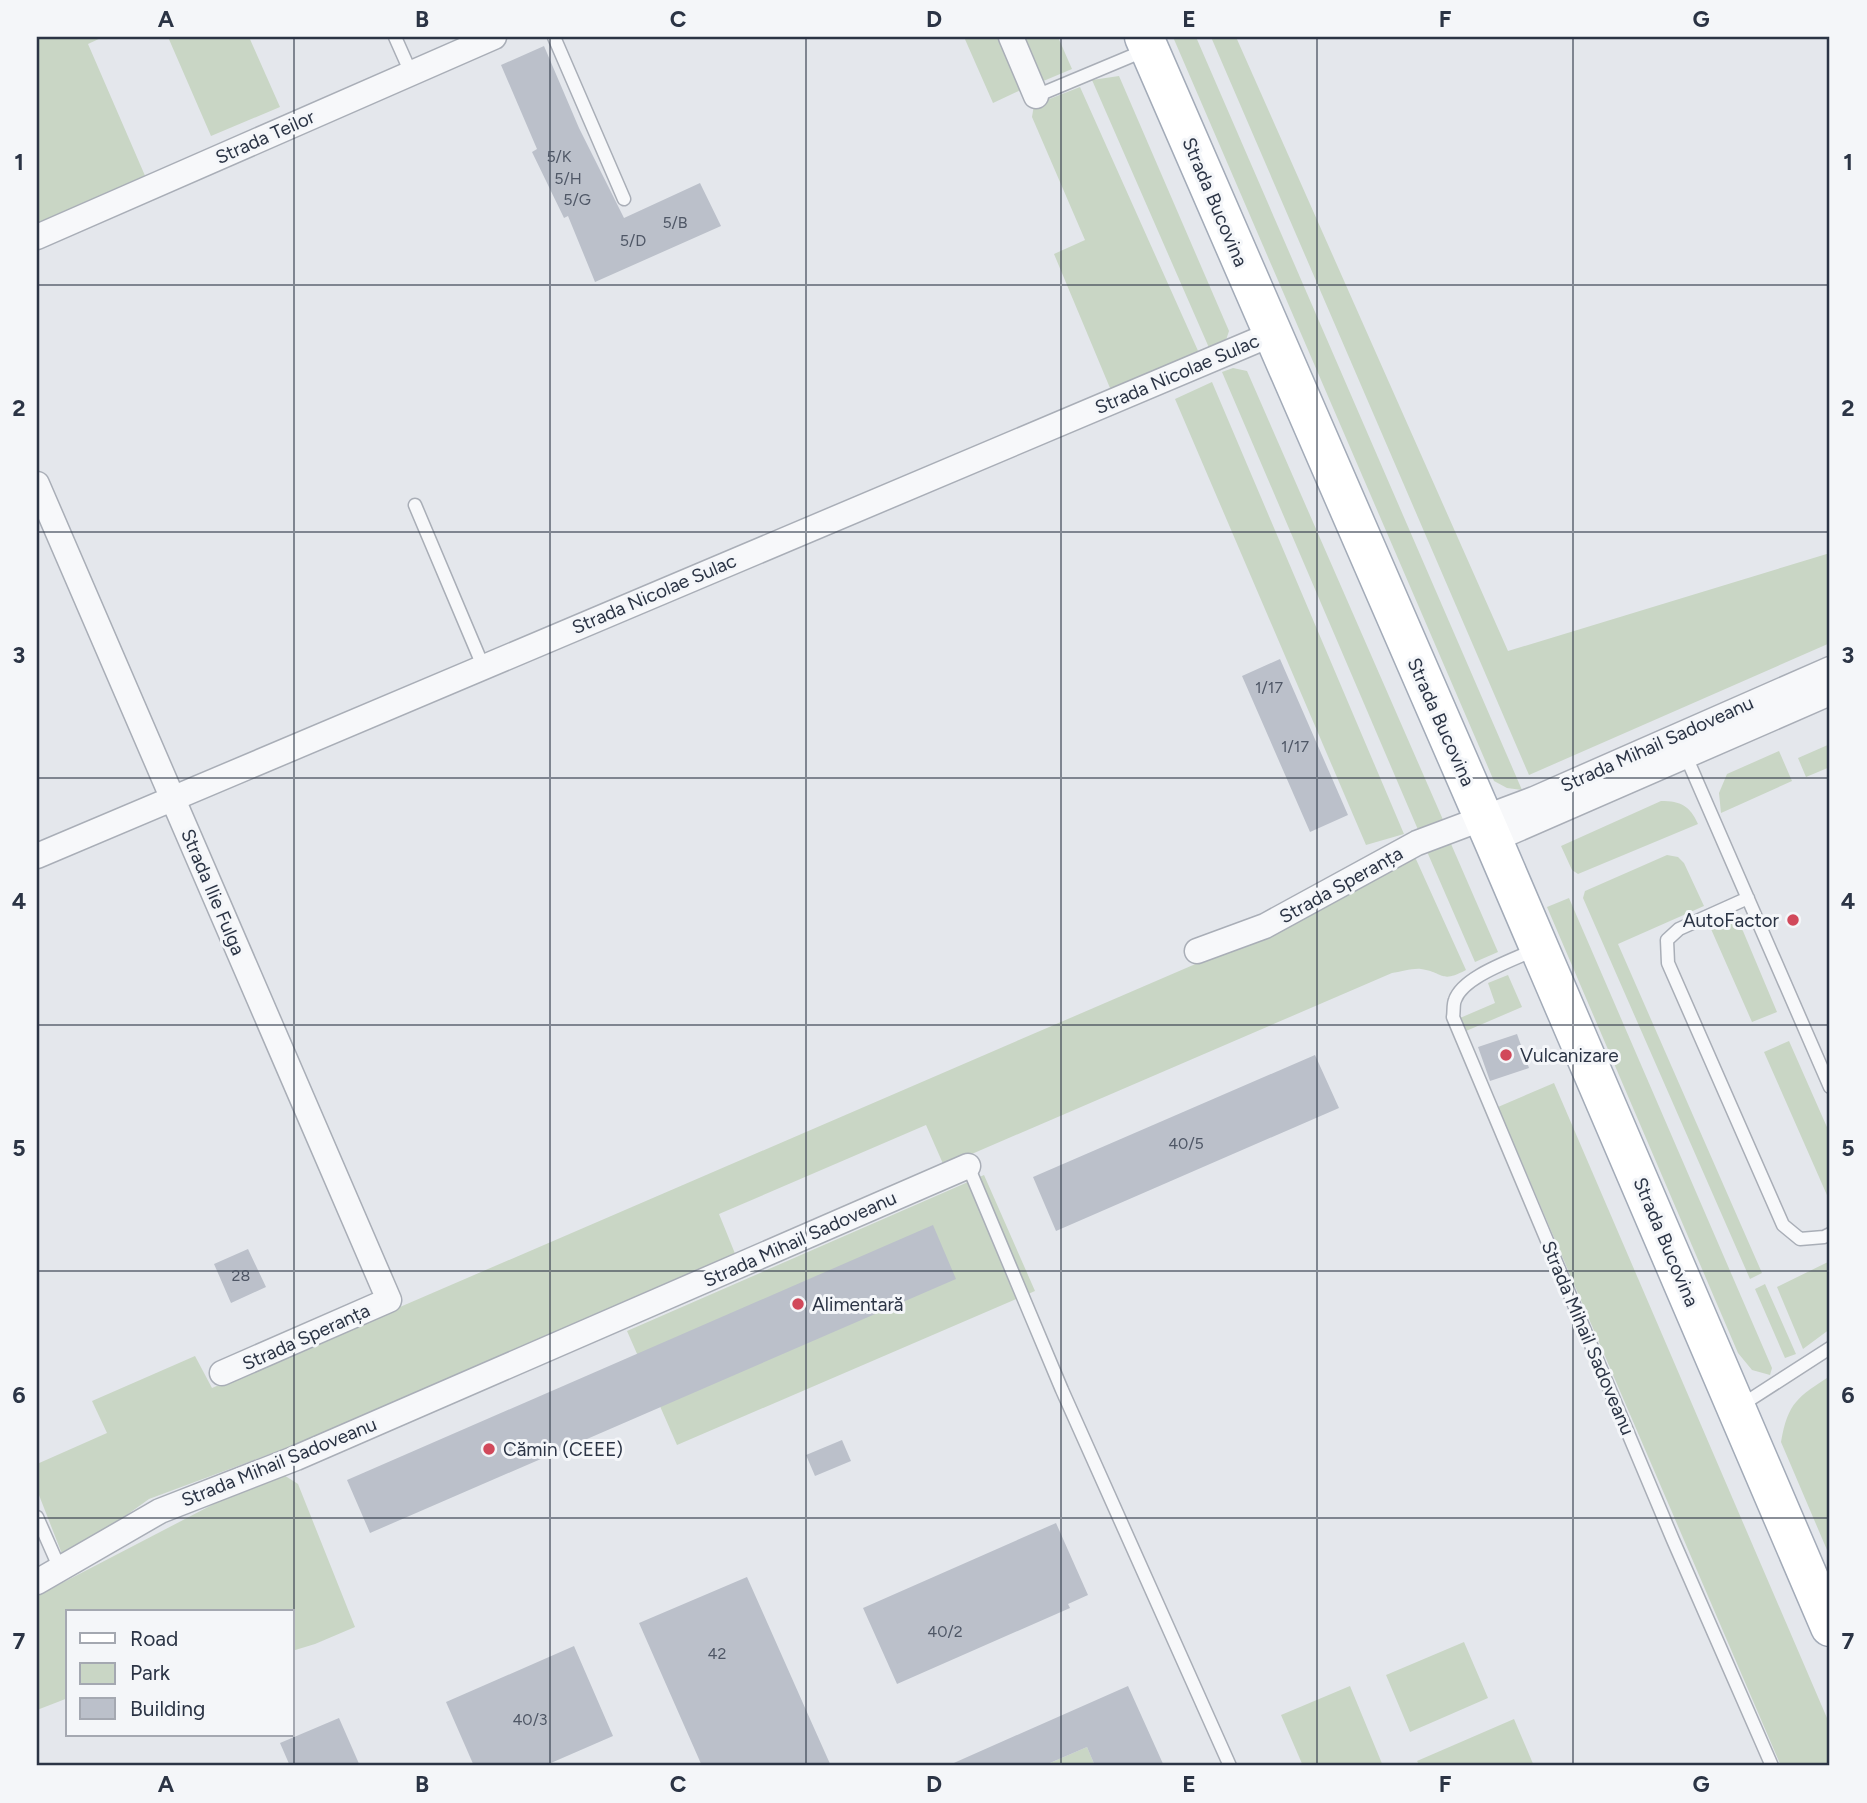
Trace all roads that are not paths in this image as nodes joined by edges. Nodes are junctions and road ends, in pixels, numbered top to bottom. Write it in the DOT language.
graph roads {
  1 [pos="395,37"];
  2 [pos="494,37"];
  3 [pos="554,37"];
  4 [pos="1011,37"];
  5 [pos="1146,43"];
  6 [pos="411,73"];
  7 [pos="1036,96"];
  8 [pos="624,199"];
  9 [pos="37,237"];
  10 [pos="1272,334"];
  11 [pos="37,484"];
  12 [pos="415,505"];
  13 [pos="483,666"];
  14 [pos="1830,669"];
  15 [pos="1830,693"];
  16 [pos="1682,745"];
  17 [pos="172,797"];
  18 [pos="1488,830"];
  19 [pos="37,856"];
  20 [pos="1748,898"];
  21 [pos="1539,948"];
  22 [pos="1197,951"];
  23 [pos="1830,1087"];
  24 [pos="968,1166"];
  25 [pos="1830,1234"];
  26 [pos="390,1300"];
  27 [pos="1830,1348"];
  28 [pos="222,1373"];
  29 [pos="1737,1408"];
  30 [pos="37,1517"];
  31 [pos="60,1569"];
  32 [pos="37,1582"];
  33 [pos="1830,1627"];
  34 [pos="1230,1766"];
  35 [pos="1772,1766"];
  1 -- 6 [label="lane"];
  2 -- 6 [label="street, Strada Teilor"];
  3 -- 8 [label="lane"];
  4 -- 7 [label="street"];
  5 -- 7 [label="lane"];
  5 -- 10 [label="main road, Strada Bucovina"];
  6 -- 9 [label="street, Strada Teilor"];
  10 -- 13 [label="street, Strada Nicolae Sulac"];
  10 -- 18 [label="main road, Strada Bucovina"];
  11 -- 17 [label="street, Strada Ilie Fulga"];
  12 -- 13 [label="lane"];
  13 -- 17 [label="street, Strada Nicolae Sulac"];
  14 -- 16 [label="street, Strada Mihail Sadoveanu"];
  15 -- 16 [label="street, Strada Mihail Sadoveanu"];
  16 -- 18 [label="street, Strada Mihail Sadoveanu"];
  16 -- 20 [label="lane"];
  17 -- 19 [label="street, Strada Nicolae Sulac"];
  17 -- 26 [label="street, Strada Ilie Fulga"];
  18 -- 21 [label="main road, Strada Bucovina"];
  18 -- 22 [label="street, Strada Speranța"];
  20 -- 23 [label="lane"];
  20 -- 25 [label="lane"];
  21 -- 29 [label="main road, Strada Bucovina"];
  21 -- 35 [label="lane, Strada Mihail Sadoveanu"];
  24 -- 31 [label="street, Strada Mihail Sadoveanu"];
  24 -- 34 [label="lane, Strada Mihail Sadoveanu"];
  26 -- 28 [label="street, Strada Speranța"];
  27 -- 29 [label="lane"];
  29 -- 33 [label="main road, Strada Bucovina"];
  30 -- 31 [label="lane"];
  31 -- 32 [label="street, Strada Mihail Sadoveanu"];
}
